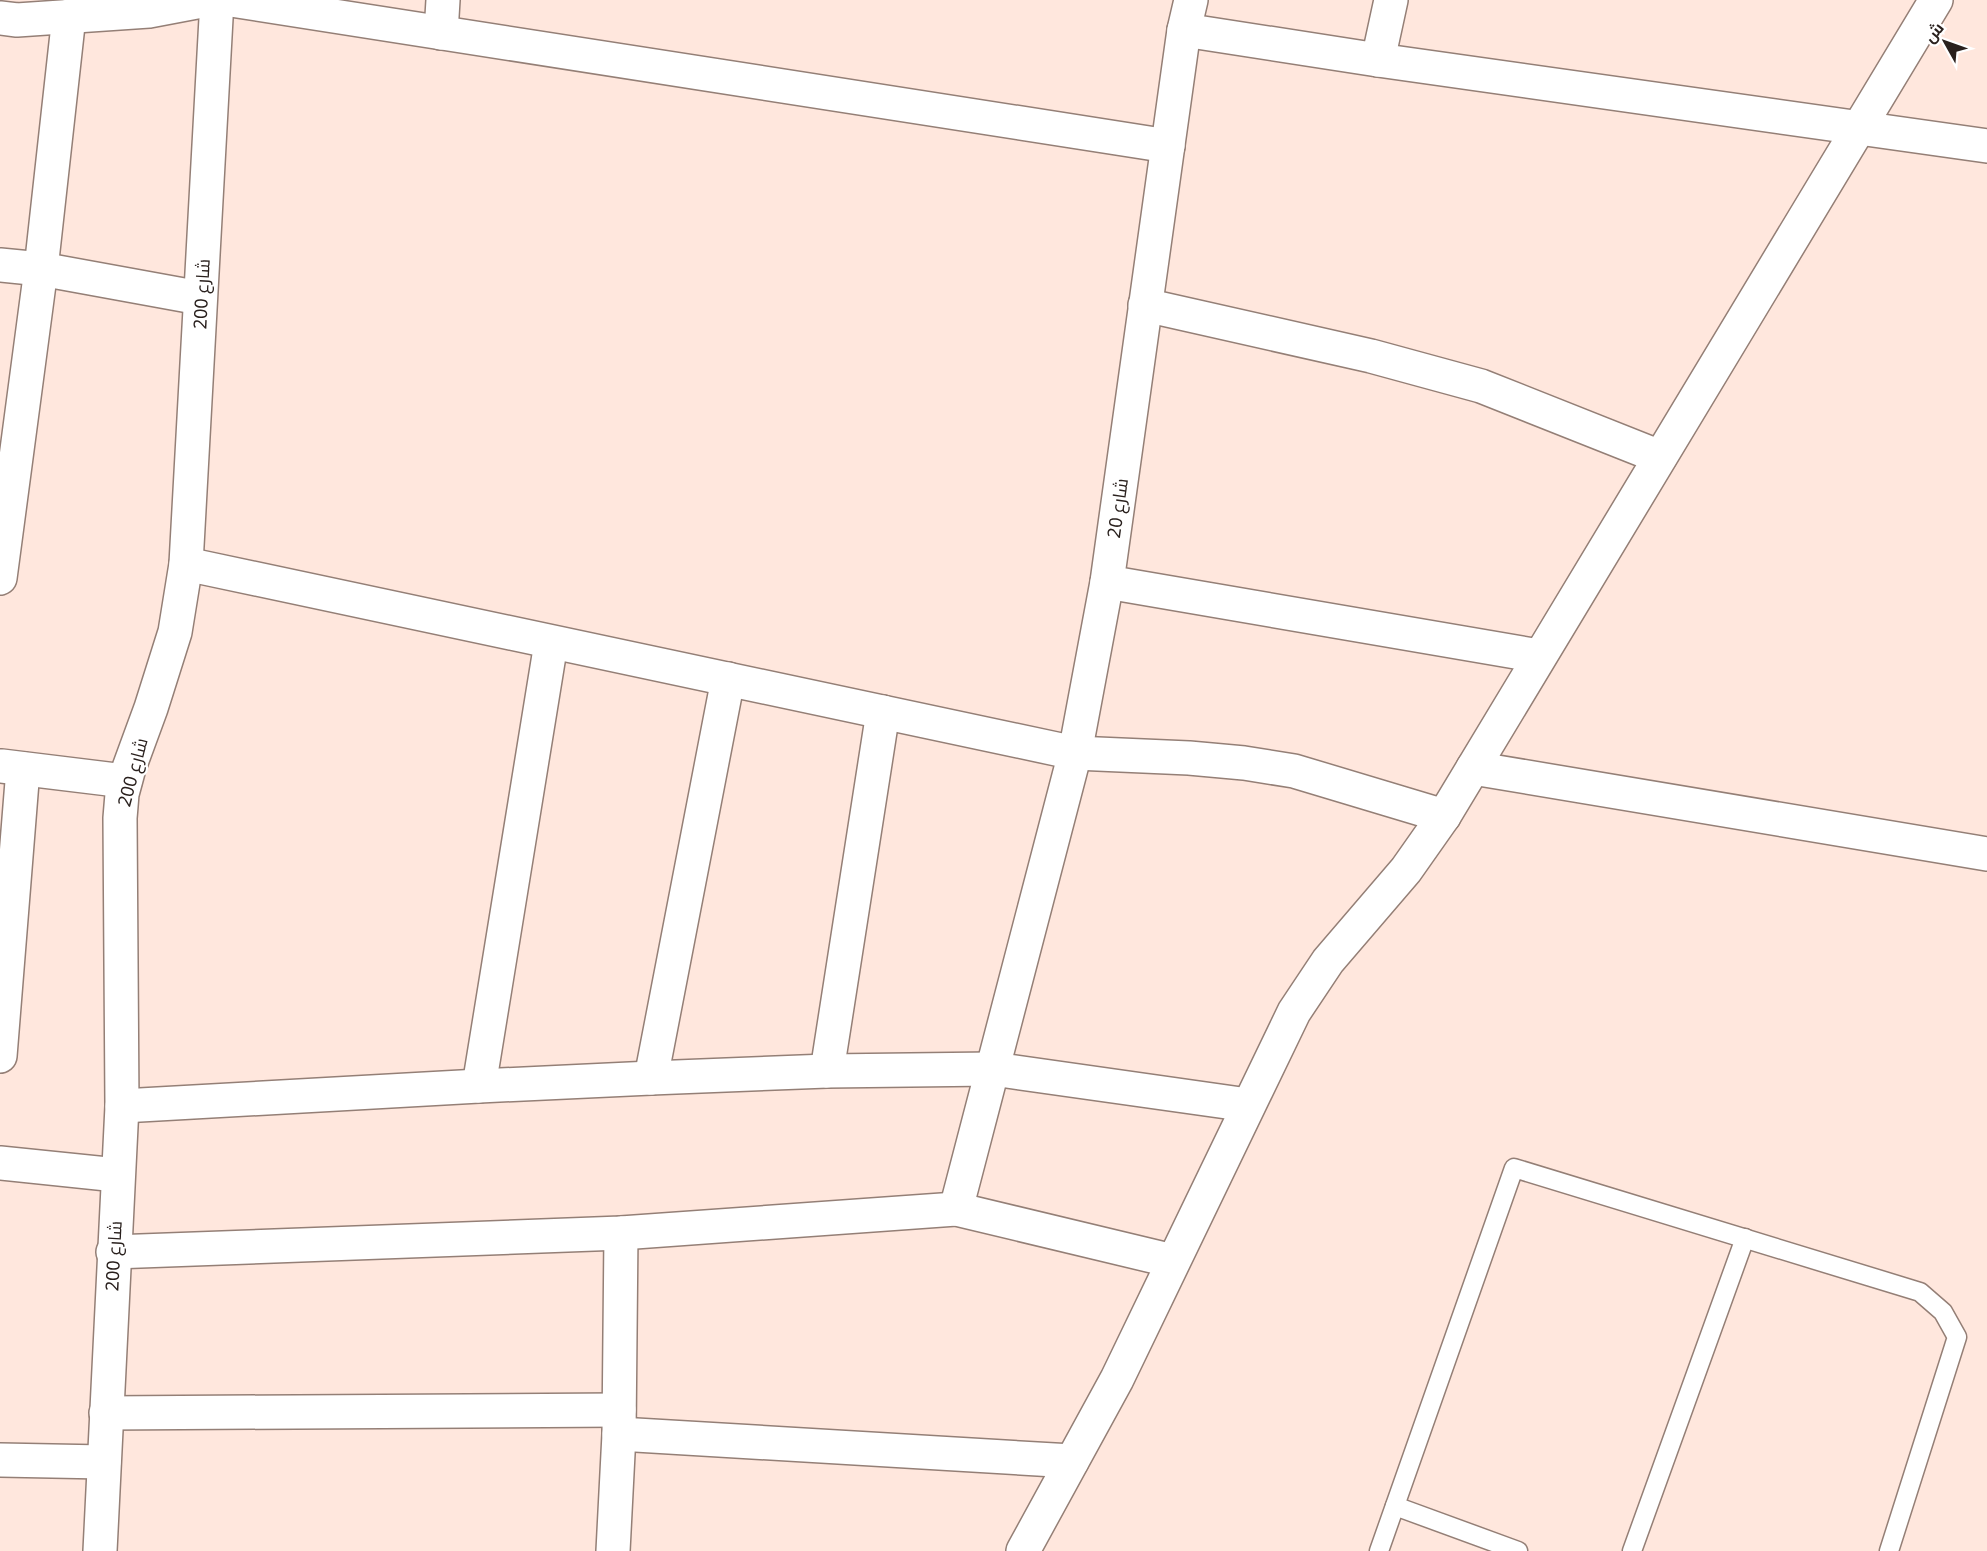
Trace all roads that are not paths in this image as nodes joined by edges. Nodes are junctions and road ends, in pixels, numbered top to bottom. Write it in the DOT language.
graph roads {
  1 [pos="207,0"];
  2 [pos="217,0"];
  3 [pos="231,0"];
  4 [pos="443,0"];
  5 [pos="1391,0"];
  6 [pos="1936,0"];
  7 [pos="1188,15"];
  8 [pos="69,16"];
  9 [pos="0,18"];
  10 [pos="441,33"];
  11 [pos="1378,60"];
  12 [pos="1861,126"];
  13 [pos="1168,146"];
  14 [pos="1987,146"];
  15 [pos="0,265"];
  16 [pos="41,269"];
  17 [pos="201,298"];
  18 [pos="1145,305"];
  19 [pos="1660,457"];
  20 [pos="186,564"];
  21 [pos="0,578"];
  22 [pos="1107,582"];
  23 [pos="551,643"];
  24 [pos="1539,656"];
  25 [pos="728,679"];
  26 [pos="883,712"];
  27 [pos="1075,753"];
  28 [pos="11,767"];
  29 [pos="1473,768"];
  30 [pos="126,781"];
  31 [pos="1444,816"];
  32 [pos="1987,854"];
  33 [pos="0,1056"];
  34 [pos="993,1069"];
  35 [pos="827,1071"];
  36 [pos="651,1078"];
  37 [pos="479,1086"];
  38 [pos="1248,1105"];
  39 [pos="122,1106"];
  40 [pos="0,1163"];
  41 [pos="117,1175"];
  42 [pos="956,1209"];
  43 [pos="621,1233"];
  44 [pos="1744,1238"];
  45 [pos="113,1252"];
  46 [pos="1173,1261"];
  47 [pos="106,1413"];
  48 [pos="619,1422"];
  49 [pos="0,1460"];
  50 [pos="1072,1461"];
  51 [pos="104,1462"];
  52 [pos="1395,1506"];
  53 [pos="100,1551"];
  54 [pos="613,1551"];
  55 [pos="1023,1551"];
  56 [pos="1379,1551"];
  57 [pos="1518,1551"];
  58 [pos="1632,1551"];
  59 [pos="1890,1551"];
  1 -- 8 [label="street"];
  2 -- 17 [label="street, شارع 200"];
  3 -- 10 [label="street"];
  4 -- 10 [label="street"];
  5 -- 11 [label="street"];
  6 -- 12 [label="street"];
  7 -- 11 [label="street"];
  7 -- 13 [label="street, شارع 20"];
  8 -- 9 [label="street"];
  8 -- 16 [label="street"];
  10 -- 13 [label="street"];
  11 -- 12 [label="street"];
  12 -- 14 [label="street"];
  12 -- 19 [label="street"];
  13 -- 18 [label="street, شارع 20"];
  15 -- 16 [label="street"];
  16 -- 17 [label="street"];
  16 -- 21 [label="street"];
  17 -- 20 [label="street, شارع 200"];
  18 -- 19 [label="street"];
  18 -- 22 [label="street, شارع 20"];
  19 -- 24 [label="street"];
  20 -- 23 [label="street"];
  20 -- 30 [label="street, شارع 200"];
  22 -- 24 [label="street"];
  22 -- 27 [label="street, شارع 20"];
  23 -- 25 [label="street"];
  23 -- 37 [label="street"];
  24 -- 29 [label="street"];
  25 -- 26 [label="street"];
  25 -- 36 [label="street"];
  26 -- 27 [label="street"];
  26 -- 35 [label="street"];
  27 -- 31 [label="street"];
  27 -- 34 [label="street, شارع 20"];
  28 -- 30 [label="street"];
  28 -- 33 [label="street"];
  29 -- 31 [label="street"];
  29 -- 32 [label="street"];
  30 -- 39 [label="street, شارع 200"];
  31 -- 38 [label="street"];
  34 -- 35 [label="street"];
  34 -- 38 [label="street"];
  34 -- 42 [label="street, شارع 20"];
  35 -- 36 [label="street"];
  36 -- 37 [label="street"];
  37 -- 39 [label="street"];
  38 -- 46 [label="street"];
  39 -- 41 [label="street, شارع 200"];
  40 -- 41 [label="street"];
  41 -- 45 [label="street, شارع 200"];
  42 -- 43 [label="street"];
  42 -- 46 [label="street"];
  43 -- 45 [label="street"];
  43 -- 48 [label="street"];
  44 -- 52 [label="lane"];
  44 -- 58 [label="lane"];
  44 -- 59 [label="lane"];
  45 -- 47 [label="street, شارع 200"];
  46 -- 50 [label="street"];
  47 -- 48 [label="street"];
  47 -- 51 [label="street, شارع 200"];
  48 -- 50 [label="street"];
  48 -- 54 [label="street"];
  49 -- 51 [label="street"];
  50 -- 55 [label="street"];
  51 -- 53 [label="street, شارع 200"];
  52 -- 56 [label="lane"];
  52 -- 57 [label="lane"];
}
